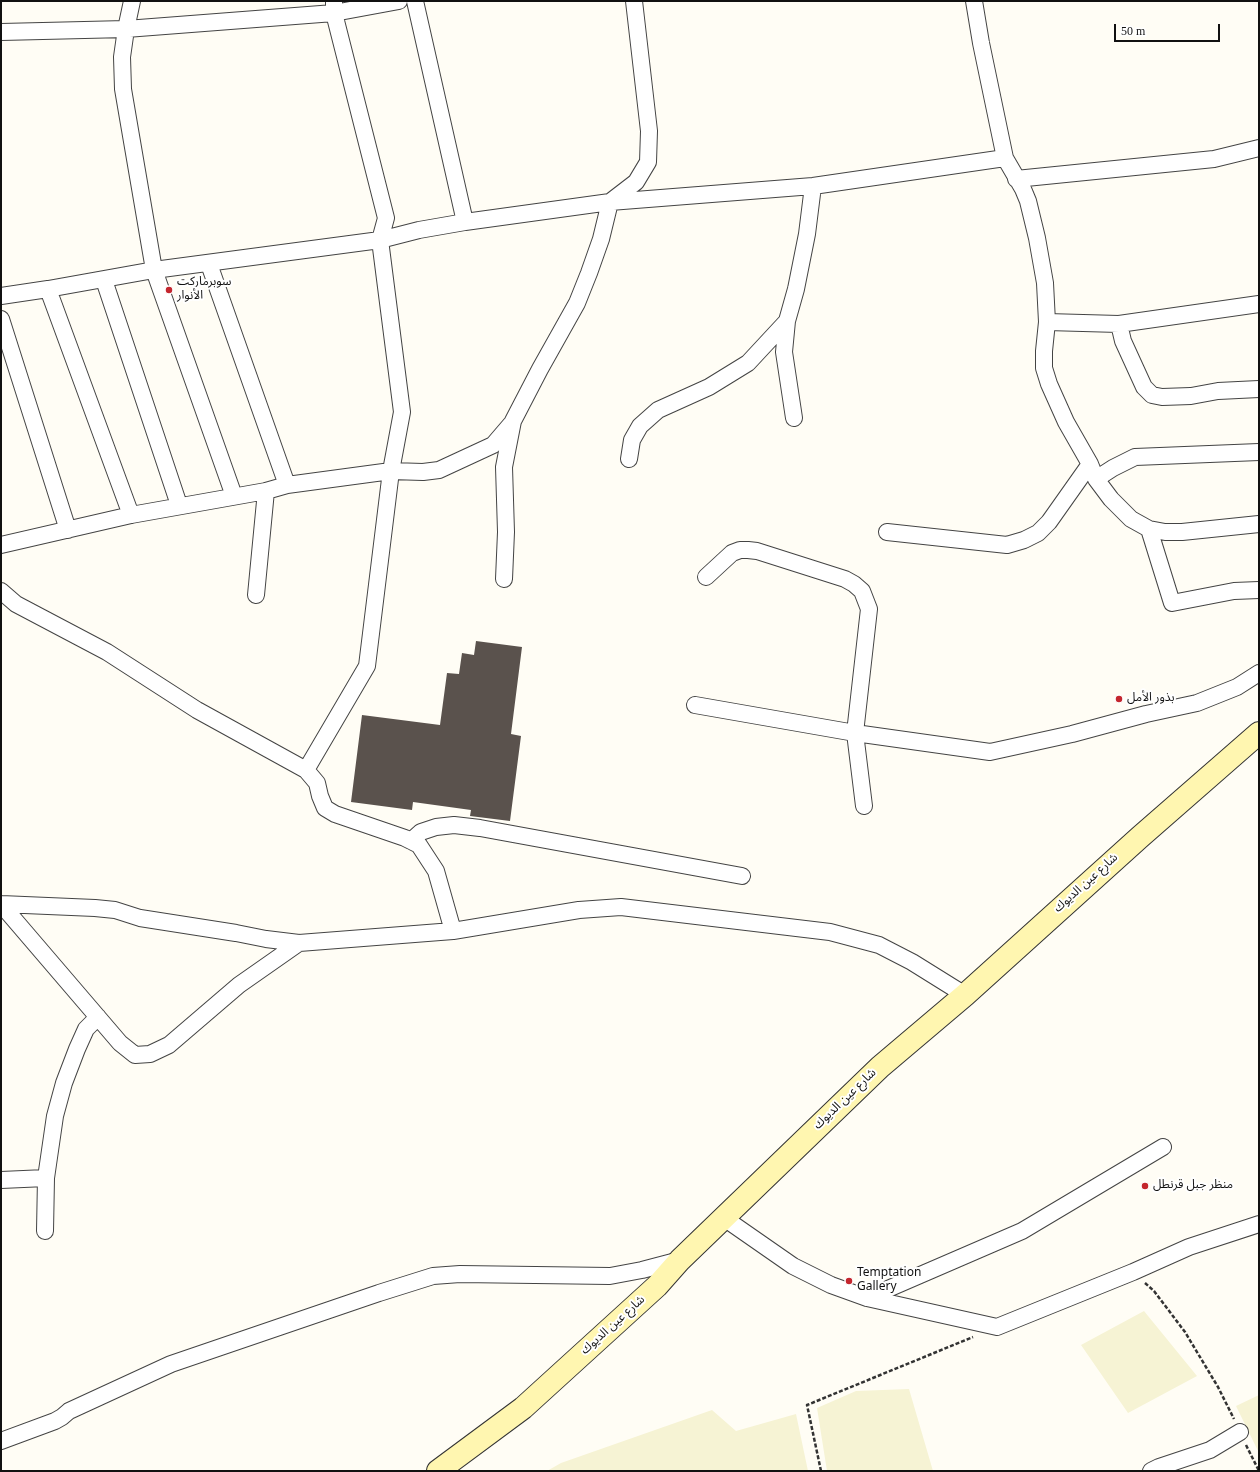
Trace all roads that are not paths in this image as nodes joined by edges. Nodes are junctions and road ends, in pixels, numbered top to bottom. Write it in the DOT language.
graph roads {
  1 [pos="132,1"];
  2 [pos="399,1"];
  3 [pos="415,1"];
  4 [pos="634,1"];
  5 [pos="974,1"];
  6 [pos="334,7"];
  7 [pos="126,29"];
  8 [pos="1,32"];
  9 [pos="1259,148"];
  10 [pos="1005,158"];
  11 [pos="1016,179"];
  12 [pos="813,186"];
  13 [pos="610,202"];
  14 [pos="465,222"];
  15 [pos="380,240"];
  16 [pos="209,264"];
  17 [pos="154,270"];
  18 [pos="104,280"];
  19 [pos="48,289"];
  20 [pos="1,296"];
  21 [pos="1259,304"];
  22 [pos="1,319"];
  23 [pos="787,321"];
  24 [pos="1047,322"];
  25 [pos="1119,324"];
  26 [pos="1259,389"];
  27 [pos="794,418"];
  28 [pos="513,421"];
  29 [pos="1259,452"];
  30 [pos="629,459"];
  31 [pos="1090,464"];
  32 [pos="391,471"];
  33 [pos="1096,479"];
  34 [pos="287,485"];
  35 [pos="266,491"];
  36 [pos="234,496"];
  37 [pos="179,505"];
  38 [pos="131,515"];
  39 [pos="1259,524"];
  40 [pos="1149,529"];
  41 [pos="68,530"];
  42 [pos="887,532"];
  43 [pos="1,545"];
  44 [pos="706,577"];
  45 [pos="504,579"];
  46 [pos="1259,590"];
  47 [pos="1,592"];
  48 [pos="256,595"];
  49 [pos="1259,673"];
  50 [pos="695,705"];
  51 [pos="855,733"];
  52 [pos="1259,733"];
  53 [pos="306,770"];
  54 [pos="864,806"];
  55 [pos="412,841"];
  56 [pos="742,876"];
  57 [pos="1,904"];
  58 [pos="453,931"];
  59 [pos="299,943"];
  60 [pos="965,995"];
  61 [pos="98,1017"];
  62 [pos="1163,1147"];
  63 [pos="46,1178"];
  64 [pos="1,1180"];
  65 [pos="724,1218"];
  66 [pos="1259,1224"];
  67 [pos="46,1231"];
  68 [pos="680,1260"];
  69 [pos="867,1298"];
  70 [pos="1240,1432"];
  71 [pos="1,1441"];
  72 [pos="438,1471"];
  73 [pos="1151,1471"];
  1 -- 7 [label="street"];
  2 -- 6 [label="street"];
  3 -- 14 [label="street"];
  4 -- 13 [label="street"];
  5 -- 10 [label="street"];
  6 -- 7 [label="street"];
  6 -- 15 [label="street"];
  7 -- 8 [label="street"];
  7 -- 17 [label="street"];
  9 -- 11 [label="street"];
  10 -- 11 [label="street"];
  10 -- 12 [label="street"];
  11 -- 24 [label="street"];
  12 -- 13 [label="street"];
  12 -- 23 [label="street"];
  13 -- 14 [label="street"];
  13 -- 28 [label="street"];
  14 -- 15 [label="street"];
  15 -- 16 [label="street"];
  15 -- 32 [label="street"];
  16 -- 17 [label="street"];
  16 -- 34 [label="street"];
  17 -- 18 [label="street"];
  17 -- 36 [label="street"];
  18 -- 19 [label="street"];
  18 -- 37 [label="street"];
  19 -- 20 [label="street"];
  19 -- 38 [label="street"];
  21 -- 25 [label="street"];
  22 -- 41 [label="street"];
  23 -- 27 [label="street"];
  23 -- 30 [label="street"];
  24 -- 25 [label="street"];
  24 -- 31 [label="street"];
  25 -- 26 [label="street"];
  28 -- 32 [label="street"];
  28 -- 45 [label="street"];
  29 -- 33 [label="street"];
  31 -- 33 [label="street"];
  31 -- 42 [label="street"];
  32 -- 34 [label="street"];
  32 -- 53 [label="street"];
  33 -- 40 [label="street"];
  34 -- 35 [label="street"];
  35 -- 36 [label="street"];
  35 -- 48 [label="street"];
  36 -- 37 [label="street"];
  37 -- 38 [label="street"];
  38 -- 41 [label="street"];
  39 -- 40 [label="street"];
  40 -- 46 [label="street"];
  41 -- 43 [label="street"];
  44 -- 51 [label="street"];
  47 -- 53 [label="street"];
  49 -- 51 [label="street"];
  50 -- 51 [label="street"];
  51 -- 54 [label="street"];
  52 -- 60 [label="main road, شارع عين الديوك"];
  53 -- 55 [label="street"];
  55 -- 56 [label="street"];
  55 -- 58 [label="street"];
  57 -- 59 [label="street"];
  57 -- 61 [label="street"];
  58 -- 59 [label="street"];
  58 -- 60 [label="street"];
  59 -- 61 [label="street"];
  60 -- 65 [label="main road, شارع عين الديوك"];
  61 -- 63 [label="street"];
  62 -- 69 [label="street"];
  63 -- 64 [label="street"];
  63 -- 67 [label="street"];
  65 -- 68 [label="main road, شارع عين الديوك"];
  65 -- 69 [label="street"];
  66 -- 69 [label="street"];
  68 -- 71 [label="street"];
  68 -- 72 [label="main road, شارع عين الديوك"];
  70 -- 73 [label="street"];
}
